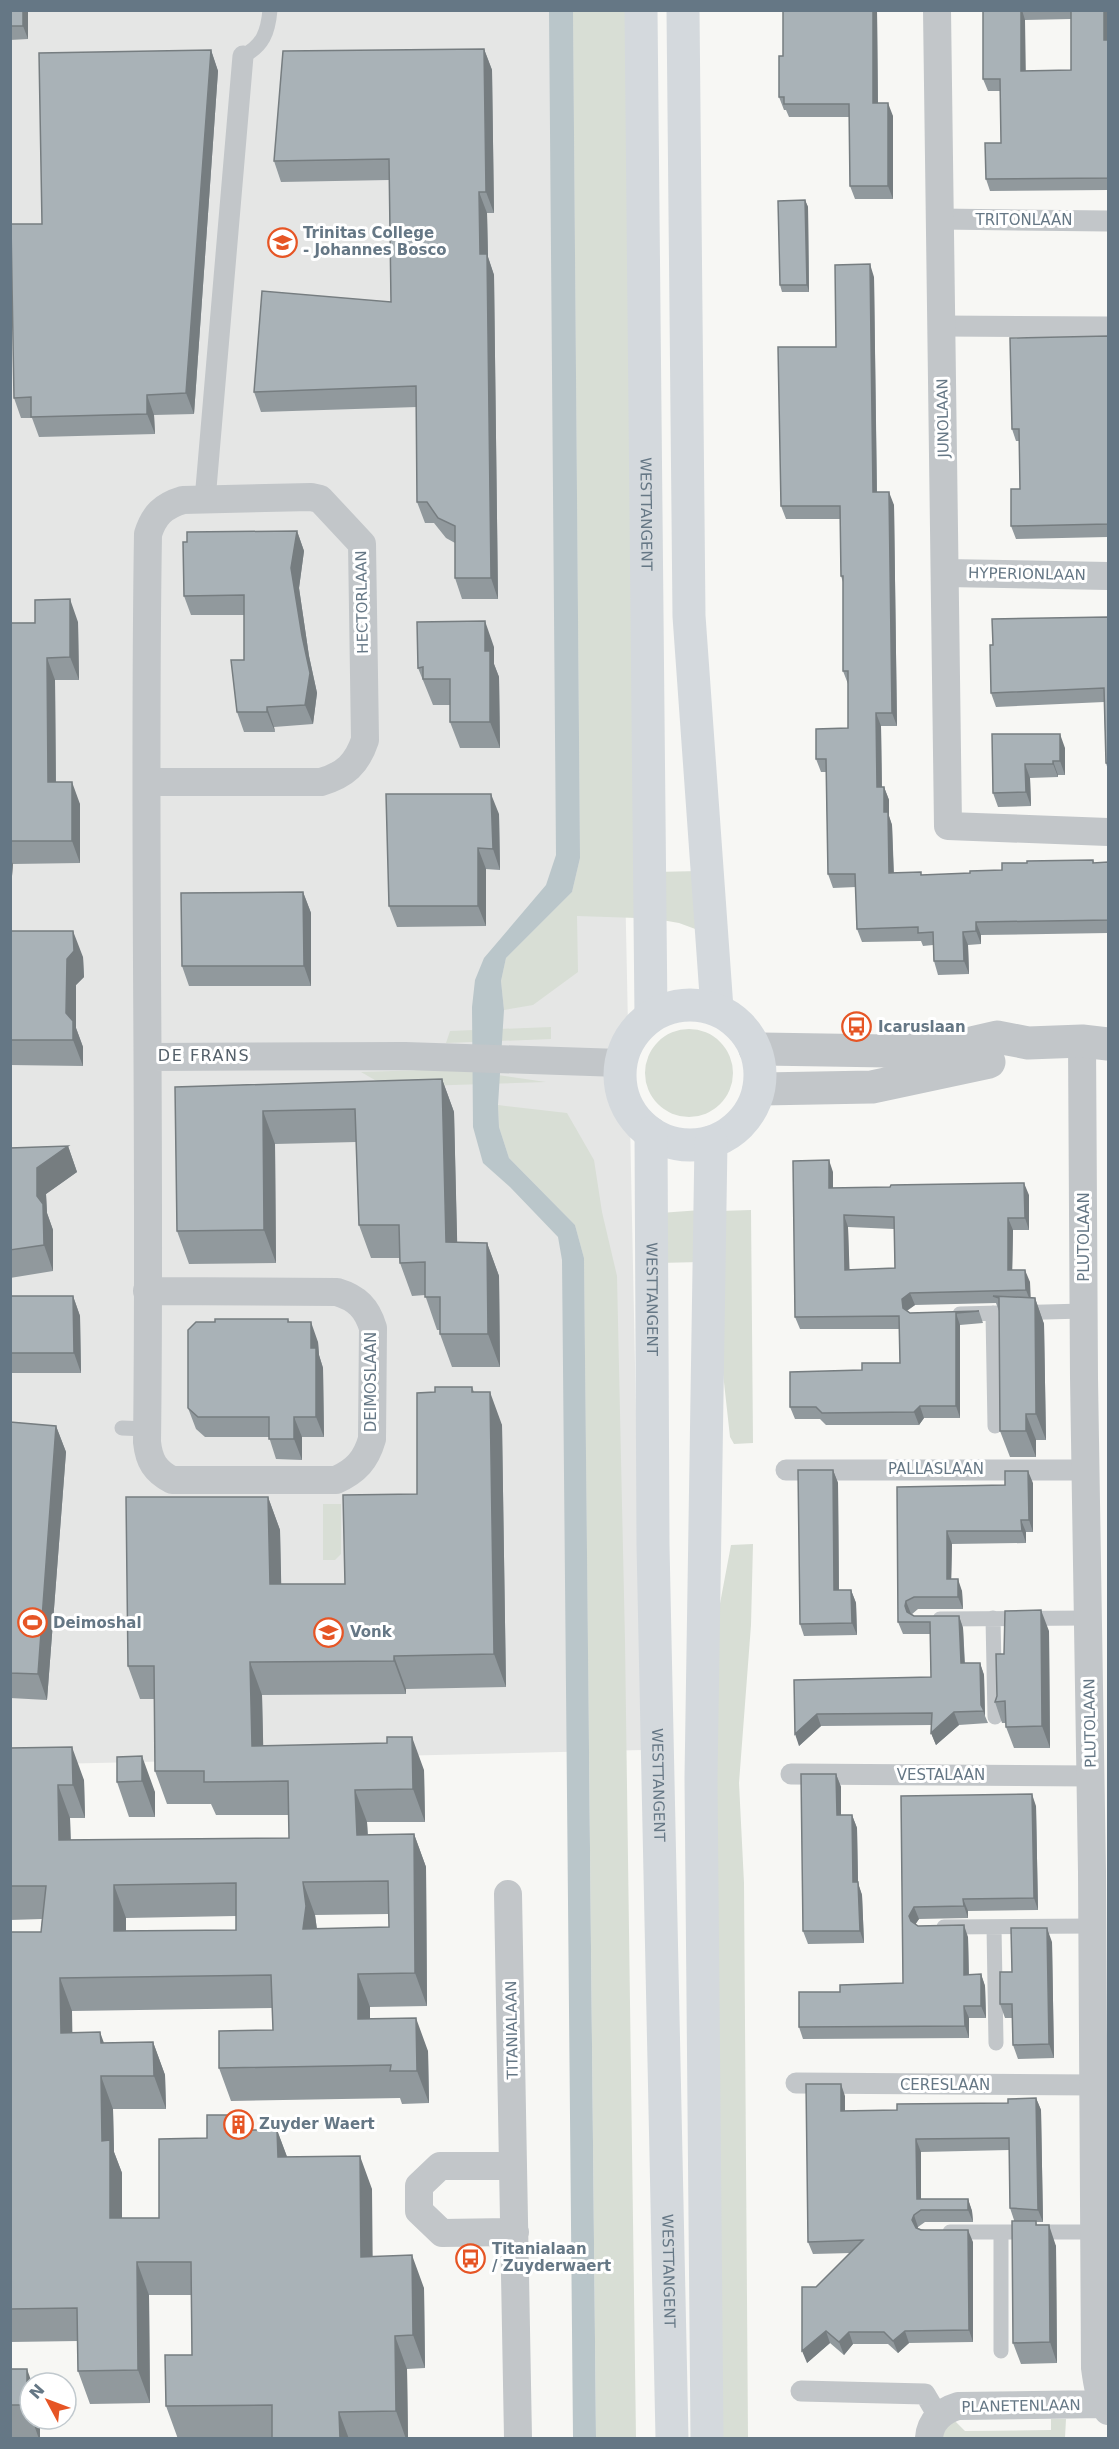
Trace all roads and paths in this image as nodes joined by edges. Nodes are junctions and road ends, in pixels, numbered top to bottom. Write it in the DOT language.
graph roads {
  1 [pos="270,10"];
  2 [pos="642,10"];
  3 [pos="683,10"];
  4 [pos="937,10"];
  5 [pos="243,56"];
  6 [pos="940,219"];
  7 [pos="1108,220"];
  8 [pos="942,326"];
  9 [pos="1108,327"];
  10 [pos="205,500"];
  11 [pos="946,573"];
  12 [pos="1108,576"];
  13 [pos="147,782"];
  14 [pos="1108,832"];
  15 [pos="717,1009"];
  16 [pos="651,1016"];
  17 [pos="1095,1042"];
  18 [pos="1028,1043"];
  19 [pos="755,1049"];
  20 [pos="148,1057"];
  21 [pos="620,1063"];
  22 [pos="759,1089"];
  23 [pos="651,1134"];
  24 [pos="711,1142"];
  25 [pos="147,1290"];
  26 [pos="1084,1311"];
  27 [pos="993,1313"];
  28 [pos="948,1314"];
  29 [pos="1096,1378"];
  30 [pos="995,1426"];
  31 [pos="786,1470"];
  32 [pos="1086,1470"];
  33 [pos="993,1618"];
  34 [pos="1088,1618"];
  35 [pos="930,1619"];
  36 [pos="995,1717"];
  37 [pos="791,1774"];
  38 [pos="1091,1776"];
  39 [pos="1100,1872"];
  40 [pos="508,1894"];
  41 [pos="1093,1926"];
  42 [pos="994,1927"];
  43 [pos="923,1928"];
  44 [pos="996,2043"];
  45 [pos="796,2083"];
  46 [pos="1094,2085"];
  47 [pos="513,2166"];
  48 [pos="515,2232"];
  49 [pos="937,2232"];
  50 [pos="1001,2232"];
  51 [pos="1095,2232"];
  52 [pos="1001,2351"];
  53 [pos="801,2391"];
  54 [pos="1106,2408"];
  55 [pos="933,2427"];
  56 [pos="518,2439"];
  57 [pos="672,2439"];
  58 [pos="707,2439"];
  1 -- 5 [label="lane"];
  2 -- 16 [label="main road, WESTTANGENT"];
  3 -- 15 [label="main road"];
  4 -- 6 [label="street, JUNOLAAN"];
  5 -- 10 [label="street"];
  6 -- 7 [label="street, TRITONLAAN"];
  6 -- 8 [label="street, JUNOLAAN"];
  8 -- 9 [label="street"];
  8 -- 11 [label="street, JUNOLAAN"];
  10 -- 13 [label="street, HECTORLAAN"];
  10 -- 13 [label="street, HECTORLAAN"];
  11 -- 12 [label="street, HYPERIONLAAN"];
  11 -- 14 [label="street, JUNOLAAN"];
  13 -- 20 [label="street, HECTORLAAN"];
  15 -- 16 [label="main road"];
  15 -- 19 [label="main road"];
  16 -- 21 [label="main road"];
  17 -- 18 [label="street"];
  17 -- 26 [label="street, PLUTOLAAN"];
  18 -- 19 [label="street"];
  18 -- 22 [label="street"];
  19 -- 22 [label="main road"];
  20 -- 21 [label="street"];
  20 -- 25 [label="street, DEIMOSLAAN"];
  21 -- 23 [label="main road"];
  22 -- 24 [label="main road"];
  23 -- 24 [label="main road"];
  23 -- 57 [label="main road, WESTTANGENT"];
  24 -- 58 [label="main road"];
  25 -- 25 [label="street, DEIMOSLAAN"];
  26 -- 27 [label="lane"];
  26 -- 29 [label="street, PLUTOLAAN"];
  27 -- 28 [label="lane"];
  27 -- 30 [label="lane"];
  29 -- 32 [label="street, PLUTOLAAN"];
  31 -- 32 [label="street, PALLASLAAN"];
  32 -- 34 [label="street, PLUTOLAAN"];
  33 -- 34 [label="lane"];
  33 -- 35 [label="lane"];
  33 -- 36 [label="lane"];
  34 -- 38 [label="street, PLUTOLAAN"];
  37 -- 38 [label="street, VESTALAAN"];
  38 -- 39 [label="street, PLUTOLAAN"];
  39 -- 41 [label="street, PLUTOLAAN"];
  40 -- 47 [label="street, TITANIALAAN"];
  41 -- 42 [label="lane"];
  41 -- 46 [label="street, PLUTOLAAN"];
  42 -- 43 [label="lane"];
  42 -- 44 [label="lane"];
  45 -- 46 [label="street, CERESLAAN"];
  46 -- 51 [label="street, PLUTOLAAN"];
  47 -- 48 [label="street, TITANIALAAN"];
  47 -- 48 [label="street"];
  48 -- 56 [label="street, TITANIALAAN"];
  49 -- 50 [label="lane"];
  50 -- 51 [label="lane"];
  50 -- 52 [label="lane"];
  51 -- 54 [label="street, PLUTOLAAN"];
  53 -- 55 [label="street, PLANETENLAAN"];
  54 -- 55 [label="street, PLANETENLAAN"];
}
